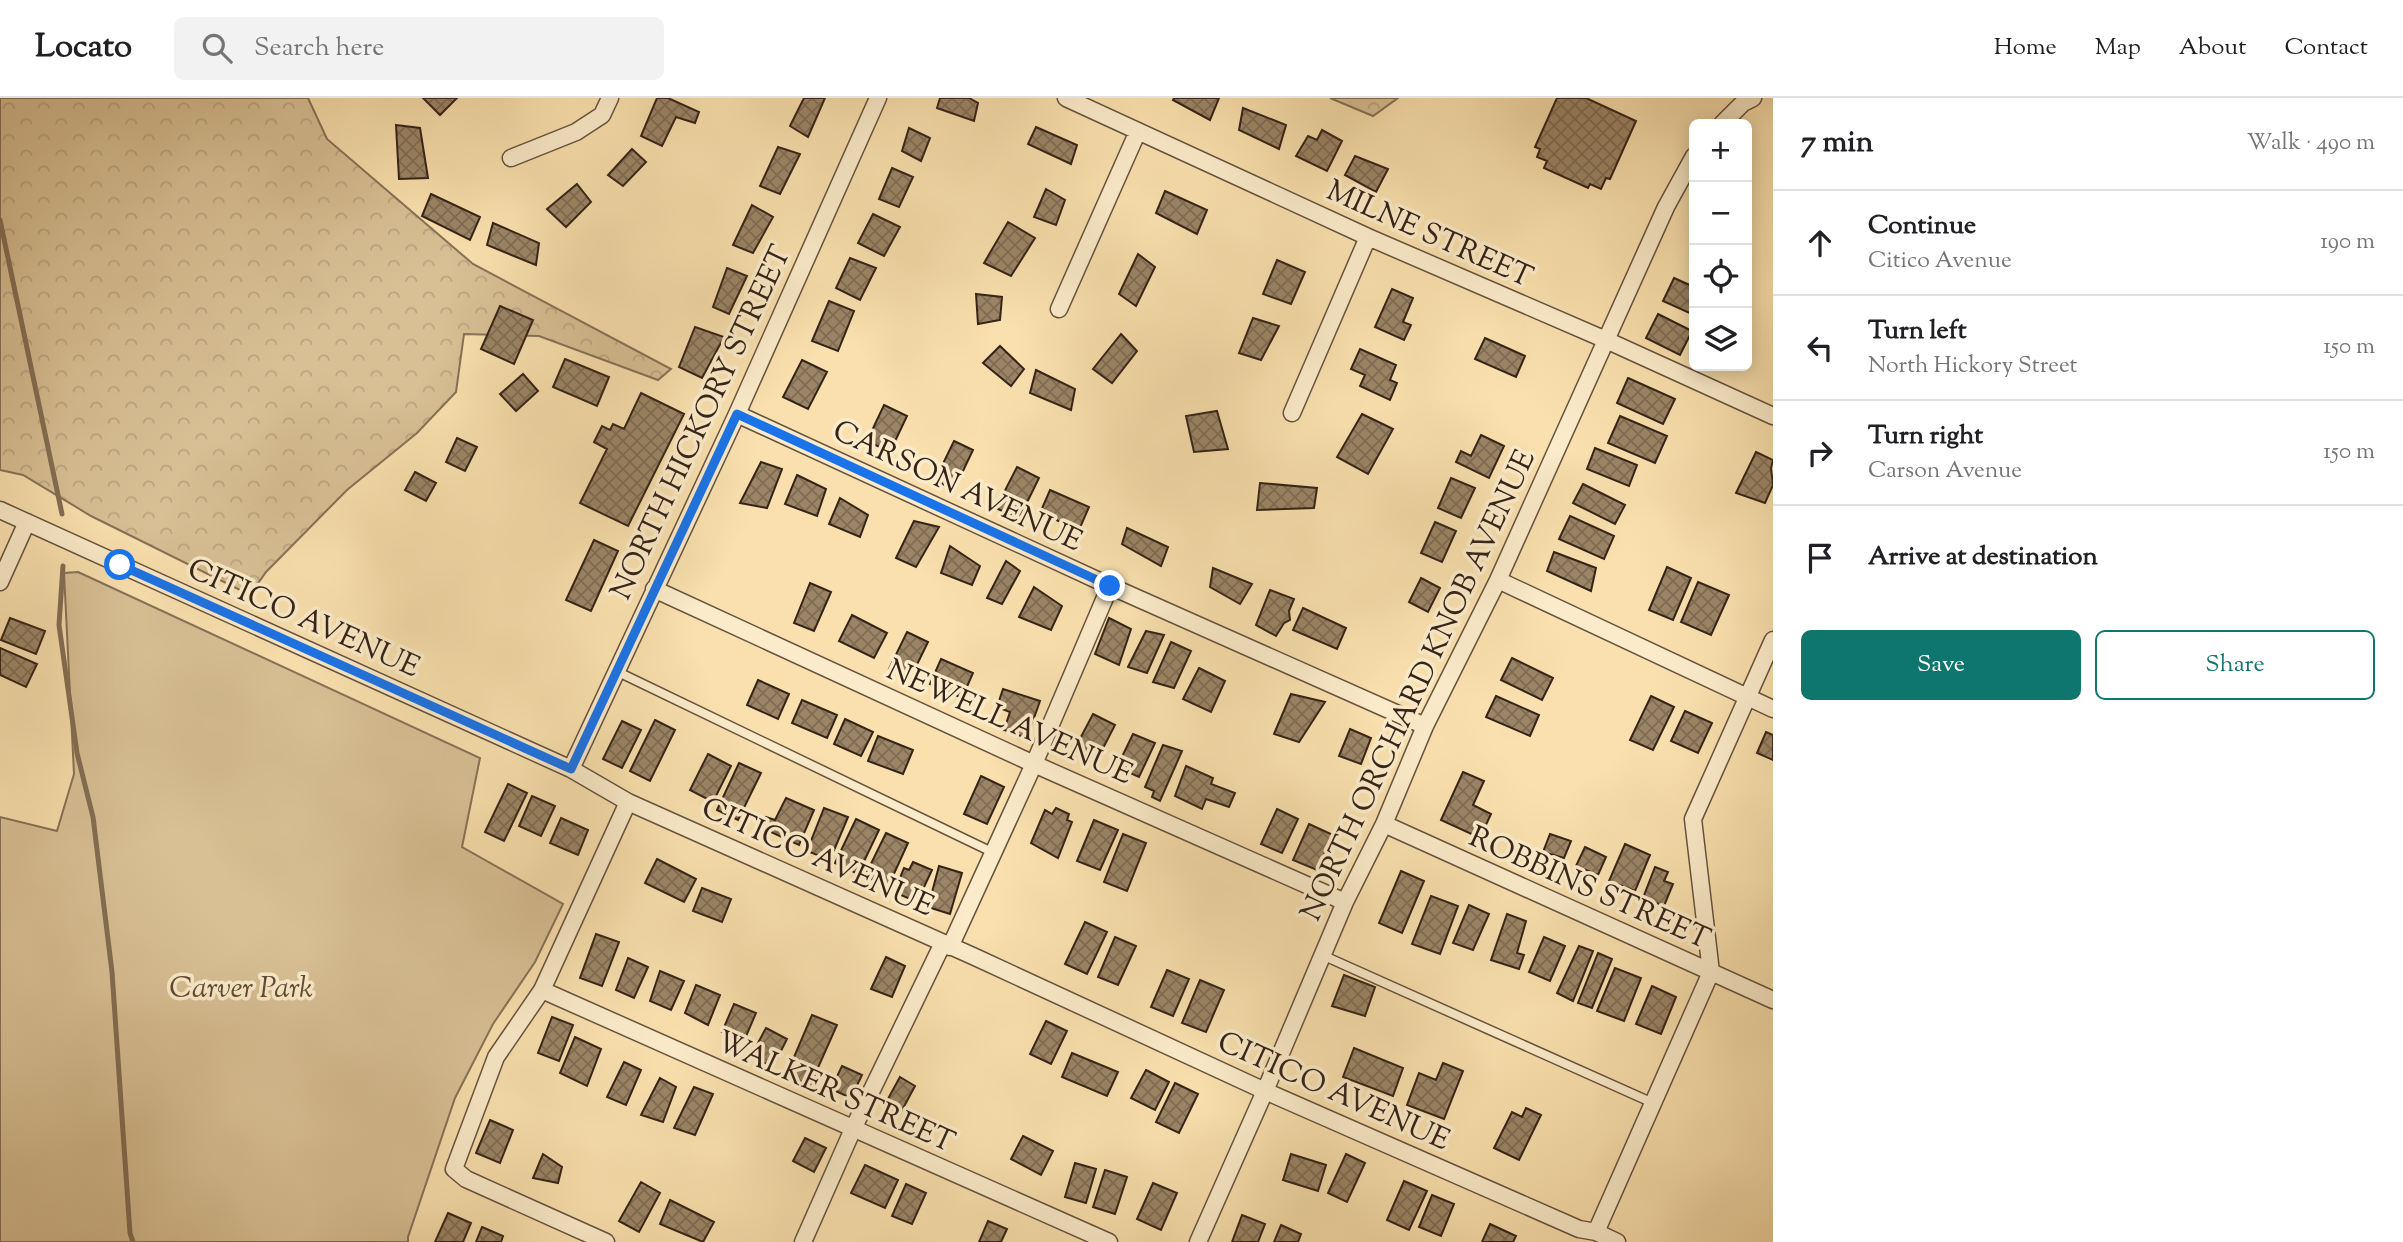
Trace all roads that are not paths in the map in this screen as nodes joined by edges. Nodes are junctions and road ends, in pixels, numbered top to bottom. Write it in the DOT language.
graph roads {
  1 [pos="610,98"];
  2 [pos="878,98"];
  3 [pos="1066,98"];
  4 [pos="1753,98"];
  5 [pos="1726,119"];
  6 [pos="1138,131"];
  7 [pos="511,158"];
  8 [pos="1689,165"];
  9 [pos="1368,237"];
  10 [pos="1059,309"];
  11 [pos="1606,340"];
  12 [pos="1292,413"];
  13 [pos="737,414"];
  14 [pos="1773,416"];
  15 [pos="0,510"];
  16 [pos="27,522"];
  17 [pos="1498,580"];
  18 [pos="0,582"];
  19 [pos="1110,586"];
  20 [pos="654,589"];
  21 [pos="1773,640"];
  22 [pos="616,671"];
  23 [pos="1748,698"];
  24 [pos="1773,709"];
  25 [pos="1425,726"];
  26 [pos="1034,764"];
  27 [pos="571,769"];
  28 [pos="628,802"];
  29 [pos="1384,824"];
  30 [pos="993,853"];
  31 [pos="1345,902"];
  32 [pos="947,945"];
  33 [pos="1322,955"];
  34 [pos="1711,972"];
  35 [pos="542,990"];
  36 [pos="1773,1000"];
  37 [pos="1265,1091"];
  38 [pos="1653,1103"];
  39 [pos="853,1129"];
  40 [pos="1597,1232"];
  41 [pos="1576,1235"];
  42 [pos="606,1242"];
  43 [pos="803,1242"];
  44 [pos="1109,1242"];
  45 [pos="1198,1242"];
  46 [pos="1618,1242"];
  1 -- 7 [label="street"];
  2 -- 13 [label="street, NORTH HICKORY STREET"];
  3 -- 6 [label="street, MILNE STREET"];
  4 -- 5 [label="street"];
  6 -- 9 [label="street, MILNE STREET"];
  6 -- 10 [label="street"];
  8 -- 11 [label="street, NORTH ORCHARD KNOB AVENUE"];
  9 -- 11 [label="street, MILNE STREET"];
  9 -- 12 [label="street"];
  11 -- 14 [label="street, MILNE STREET"];
  11 -- 17 [label="street, NORTH ORCHARD KNOB AVENUE"];
  13 -- 19 [label="street, CARSON AVENUE"];
  13 -- 20 [label="street, NORTH HICKORY STREET"];
  15 -- 16 [label="street, CITICO AVENUE"];
  16 -- 18 [label="street"];
  16 -- 27 [label="street, CITICO AVENUE"];
  17 -- 23 [label="street"];
  17 -- 25 [label="street, NORTH ORCHARD KNOB AVENUE"];
  19 -- 25 [label="street, CARSON AVENUE"];
  19 -- 26 [label="street"];
  20 -- 22 [label="street, NORTH HICKORY STREET"];
  20 -- 26 [label="street, NEWELL AVENUE"];
  21 -- 23 [label="street"];
  22 -- 27 [label="street, NORTH HICKORY STREET"];
  22 -- 30 [label="lane"];
  23 -- 24 [label="street"];
  23 -- 34 [label="street"];
  25 -- 29 [label="street, NORTH ORCHARD KNOB AVENUE"];
  26 -- 30 [label="street"];
  26 -- 31 [label="street, NEWELL AVENUE"];
  27 -- 28 [label="street, CITICO AVENUE"];
  28 -- 32 [label="street, CITICO AVENUE"];
  28 -- 35 [label="street"];
  29 -- 31 [label="street, NORTH ORCHARD KNOB AVENUE"];
  29 -- 34 [label="street, ROBBINS STREET"];
  30 -- 32 [label="street"];
  31 -- 33 [label="street, NORTH ORCHARD KNOB AVENUE"];
  32 -- 37 [label="street, CITICO AVENUE"];
  32 -- 39 [label="street"];
  33 -- 37 [label="street, NORTH ORCHARD KNOB AVENUE"];
  33 -- 38 [label="lane"];
  34 -- 36 [label="street, ROBBINS STREET"];
  34 -- 38 [label="street"];
  35 -- 39 [label="street, WALKER STREET"];
  35 -- 42 [label="street"];
  37 -- 41 [label="street, CITICO AVENUE"];
  37 -- 45 [label="street, NORTH ORCHARD KNOB AVENUE"];
  38 -- 40 [label="street"];
  39 -- 43 [label="street"];
  39 -- 44 [label="street, WALKER STREET"];
  40 -- 41 [label="street, CITICO AVENUE"];
  40 -- 46 [label="street, CITICO AVENUE"];
}
